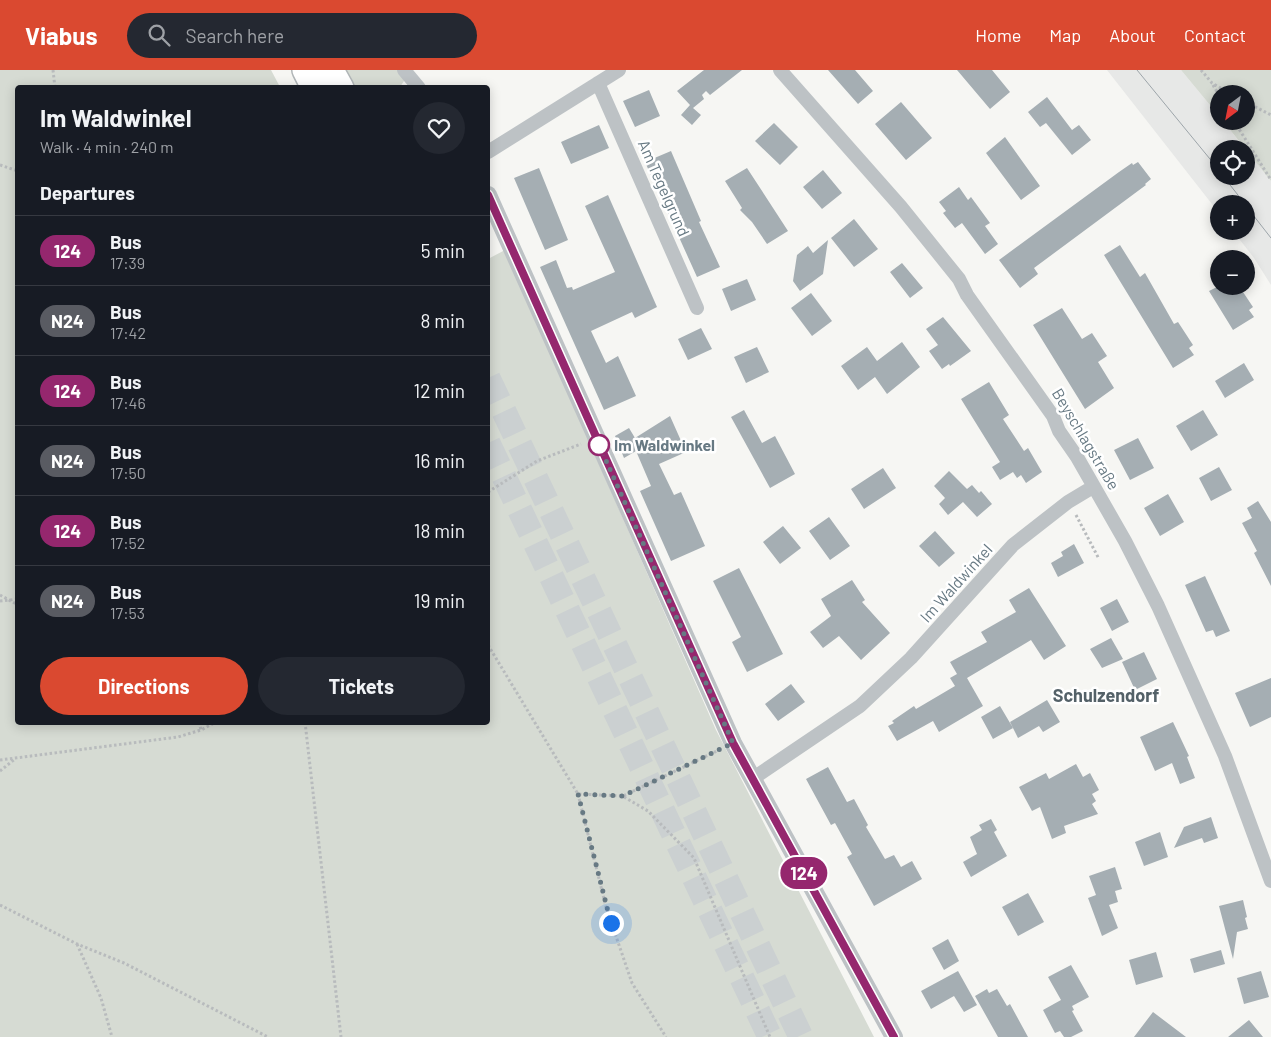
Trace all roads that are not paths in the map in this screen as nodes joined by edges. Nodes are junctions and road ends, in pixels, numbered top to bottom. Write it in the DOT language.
graph roads {
  1 [pos="305,70"];
  2 [pos="330,70"];
  3 [pos="404,70"];
  4 [pos="619,70"];
  5 [pos="780,70"];
  6 [pos="598,83"];
  7 [pos="312,85"];
  8 [pos="339,85"];
  9 [pos="416,85"];
  10 [pos="490,151"];
  11 [pos="490,200"];
  12 [pos="698,308"];
  13 [pos="1094,486"];
  14 [pos="752,779"];
  15 [pos="1271,881"];
  16 [pos="894,1037"];
  1 -- 7 [label="highway"];
  2 -- 8 [label="highway"];
  3 -- 9 [label="street"];
  4 -- 6 [label="street"];
  5 -- 13 [label="street, Beyschlagstraße"];
  6 -- 10 [label="street"];
  6 -- 12 [label="street, Am Tegelgrund"];
  11 -- 14 [label="street"];
  13 -- 14 [label="street, Im Waldwinkel"];
  13 -- 15 [label="street, Beyschlagstraße"];
  14 -- 16 [label="street"];
}
